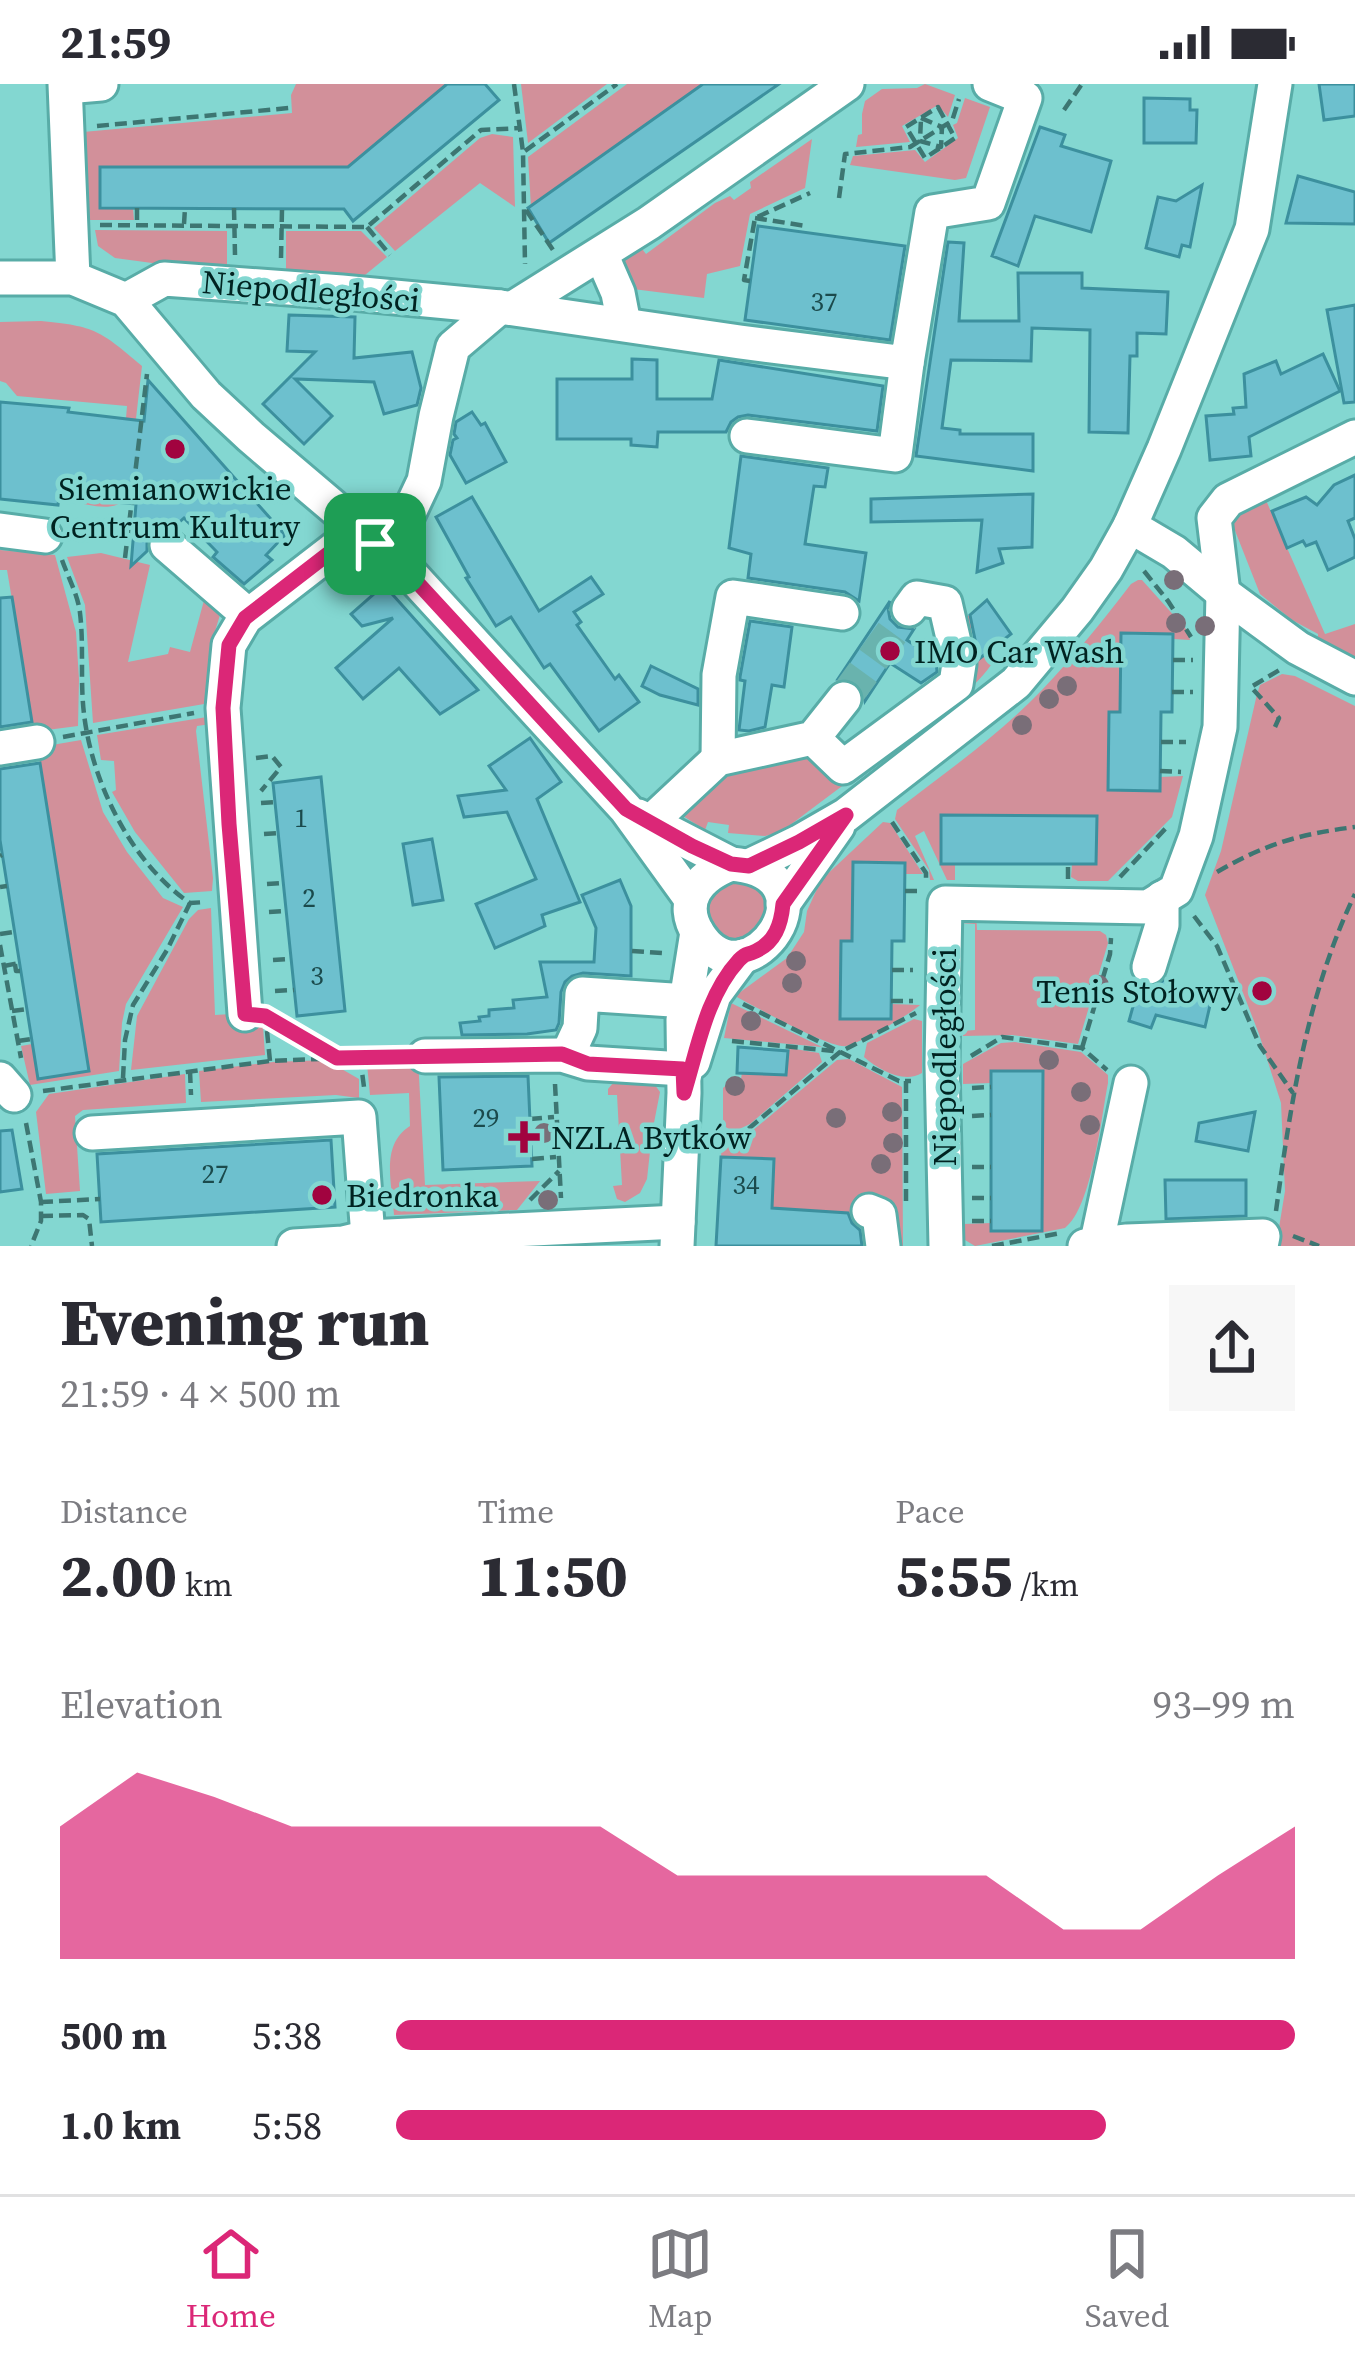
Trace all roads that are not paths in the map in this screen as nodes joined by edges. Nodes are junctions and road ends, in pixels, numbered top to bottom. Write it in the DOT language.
graph roads {
  1 [pos="101,84"];
  2 [pos="847,84"];
  3 [pos="990,84"];
  4 [pos="1275,84"];
  5 [pos="65,86"];
  6 [pos="601,254"];
  7 [pos="72,261"];
  8 [pos="0,278"];
  9 [pos="126,300"];
  10 [pos="513,305"];
  11 [pos="624,324"];
  12 [pos="908,363"];
  13 [pos="747,436"];
  14 [pos="1355,437"];
  15 [pos="1130,526"];
  16 [pos="0,530"];
  17 [pos="46,536"];
  18 [pos="367,537"];
  19 [pos="167,545"];
  20 [pos="1223,593"];
  21 [pos="909,609"];
  22 [pos="842,613"];
  23 [pos="248,616"];
  24 [pos="1355,678"];
  25 [pos="844,699"];
  26 [pos="813,738"];
  27 [pos="38,742"];
  28 [pos="0,748"];
  29 [pos="718,759"];
  30 [pos="846,815"];
  31 [pos="640,820"];
  32 [pos="740,865"];
  33 [pos="1169,894"];
  34 [pos="783,904"];
  35 [pos="694,915"];
  36 [pos="742,956"];
  37 [pos="1148,967"];
  38 [pos="687,1001"];
  39 [pos="255,1015"];
  40 [pos="425,1056"];
  41 [pos="560,1065"];
  42 [pos="1122,1079"];
  43 [pos="683,1081"];
  44 [pos="92,1133"];
  45 [pos="869,1210"];
  46 [pos="678,1234"];
  47 [pos="368,1237"];
  48 [pos="1262,1241"];
  49 [pos="1086,1242"];
  50 [pos="294,1246"];
  51 [pos="883,1246"];
  52 [pos="946,1246"];
  1 -- 5 [label="street"];
  2 -- 6 [label="street"];
  3 -- 12 [label="street"];
  4 -- 15 [label="street"];
  5 -- 7 [label="street"];
  6 -- 10 [label="street"];
  6 -- 11 [label="street"];
  7 -- 8 [label="street"];
  7 -- 9 [label="street"];
  9 -- 10 [label="street, Niepodległości"];
  9 -- 18 [label="street"];
  10 -- 11 [label="street, Niepodległości"];
  10 -- 18 [label="street"];
  11 -- 12 [label="street, Niepodległości"];
  12 -- 13 [label="street"];
  14 -- 20 [label="street"];
  15 -- 20 [label="street"];
  15 -- 30 [label="street"];
  16 -- 17 [label="street"];
  18 -- 23 [label="street"];
  18 -- 31 [label="street"];
  19 -- 23 [label="street"];
  20 -- 24 [label="street"];
  20 -- 33 [label="street"];
  21 -- 26 [label="street"];
  22 -- 29 [label="street"];
  23 -- 39 [label="street"];
  25 -- 26 [label="street"];
  26 -- 29 [label="street"];
  27 -- 28 [label="street"];
  29 -- 31 [label="street"];
  30 -- 32 [label="street"];
  30 -- 34 [label="street"];
  31 -- 32 [label="street"];
  31 -- 35 [label="street"];
  32 -- 34 [label="street"];
  32 -- 35 [label="street"];
  33 -- 37 [label="street"];
  33 -- 52 [label="street, Niepodległości"];
  34 -- 36 [label="street"];
  35 -- 36 [label="street"];
  35 -- 38 [label="street"];
  36 -- 43 [label="street"];
  38 -- 41 [label="street"];
  38 -- 43 [label="street"];
  40 -- 41 [label="street"];
  41 -- 43 [label="street"];
  42 -- 49 [label="street"];
  43 -- 46 [label="street"];
  44 -- 47 [label="street"];
  45 -- 51 [label="street"];
  46 -- 47 [label="street"];
  47 -- 50 [label="street"];
  48 -- 49 [label="street"];
}
